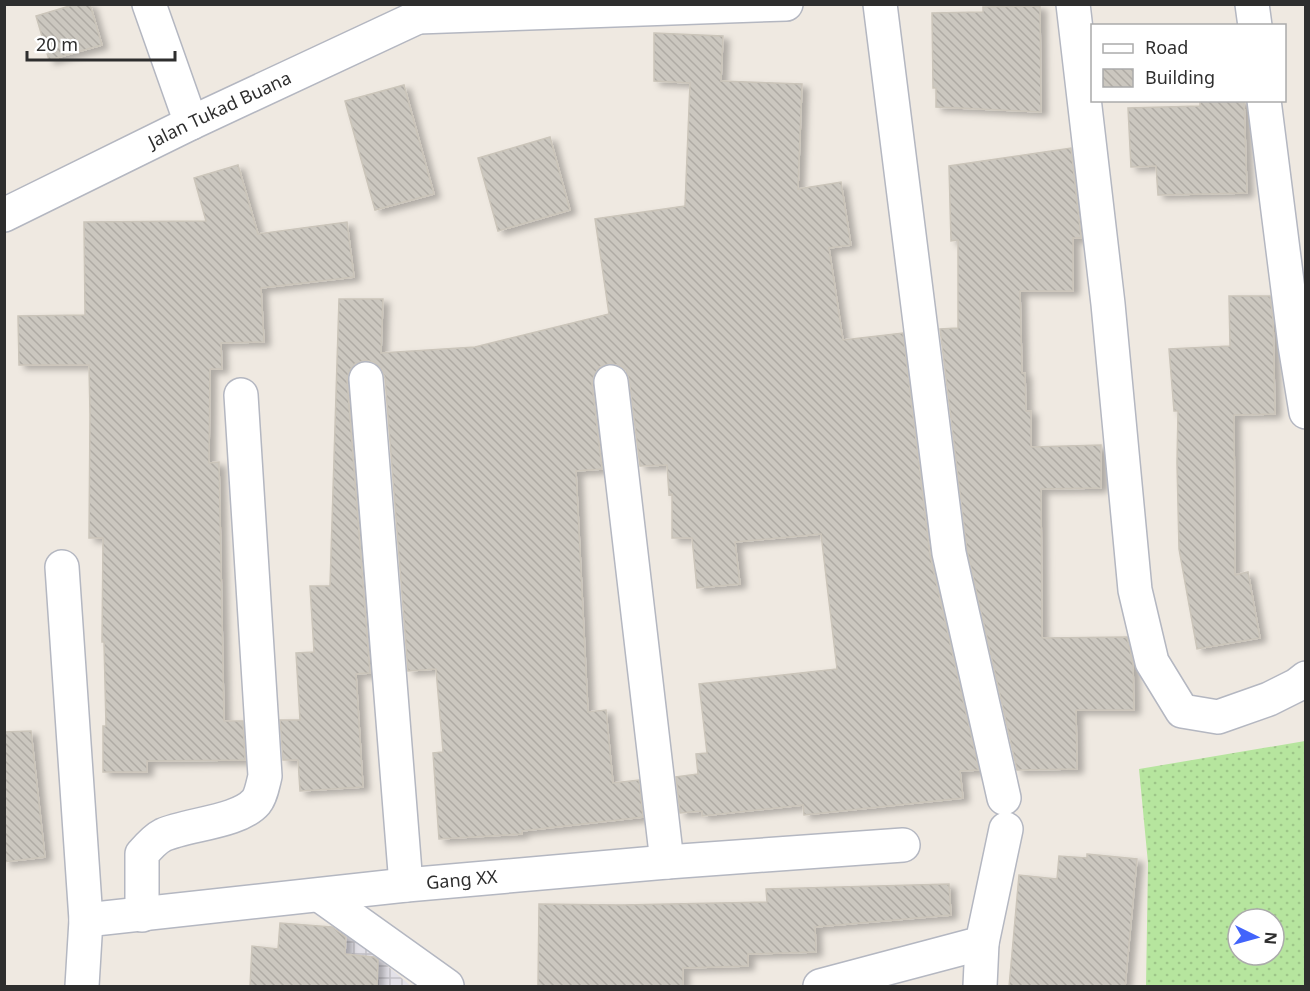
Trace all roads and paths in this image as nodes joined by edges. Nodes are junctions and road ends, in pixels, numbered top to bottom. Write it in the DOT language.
graph roads {
  1 [pos="149,4"];
  2 [pos="786,4"];
  3 [pos="880,4"];
  4 [pos="1073,4"];
  5 [pos="1252,4"];
  6 [pos="425,11"];
  7 [pos="1255,24"];
  8 [pos="1264,102"];
  9 [pos="191,123"];
  10 [pos="4,215"];
  11 [pos="366,379"];
  12 [pos="611,382"];
  13 [pos="241,395"];
  14 [pos="1305,412"];
  15 [pos="62,567"];
  16 [pos="1305,678"];
  17 [pos="903,845"];
  18 [pos="667,862"];
  19 [pos="406,885"];
  20 [pos="321,896"];
  21 [pos="142,915"];
  22 [pos="86,920"];
  23 [pos="982,943"];
  24 [pos="82,987"];
  25 [pos="447,987"];
  26 [pos="820,987"];
  27 [pos="980,987"];
  1 -- 9 [label="street"];
  2 -- 6 [label="street"];
  3 -- 23 [label="street"];
  4 -- 16 [label="street"];
  5 -- 7 [label="street"];
  6 -- 9 [label="street, Jalan Tukad Buana"];
  8 -- 14 [label="street"];
  9 -- 10 [label="street, Jalan Tukad Buana"];
  11 -- 19 [label="street"];
  12 -- 18 [label="street"];
  13 -- 21 [label="street"];
  15 -- 22 [label="street"];
  17 -- 18 [label="street, Gang XX"];
  18 -- 19 [label="street, Gang XX"];
  19 -- 20 [label="street, Gang XX"];
  20 -- 21 [label="street, Gang XX"];
  20 -- 25 [label="street"];
  21 -- 22 [label="street, Gang XX"];
  22 -- 24 [label="street"];
  23 -- 26 [label="street"];
  23 -- 27 [label="street"];
}
